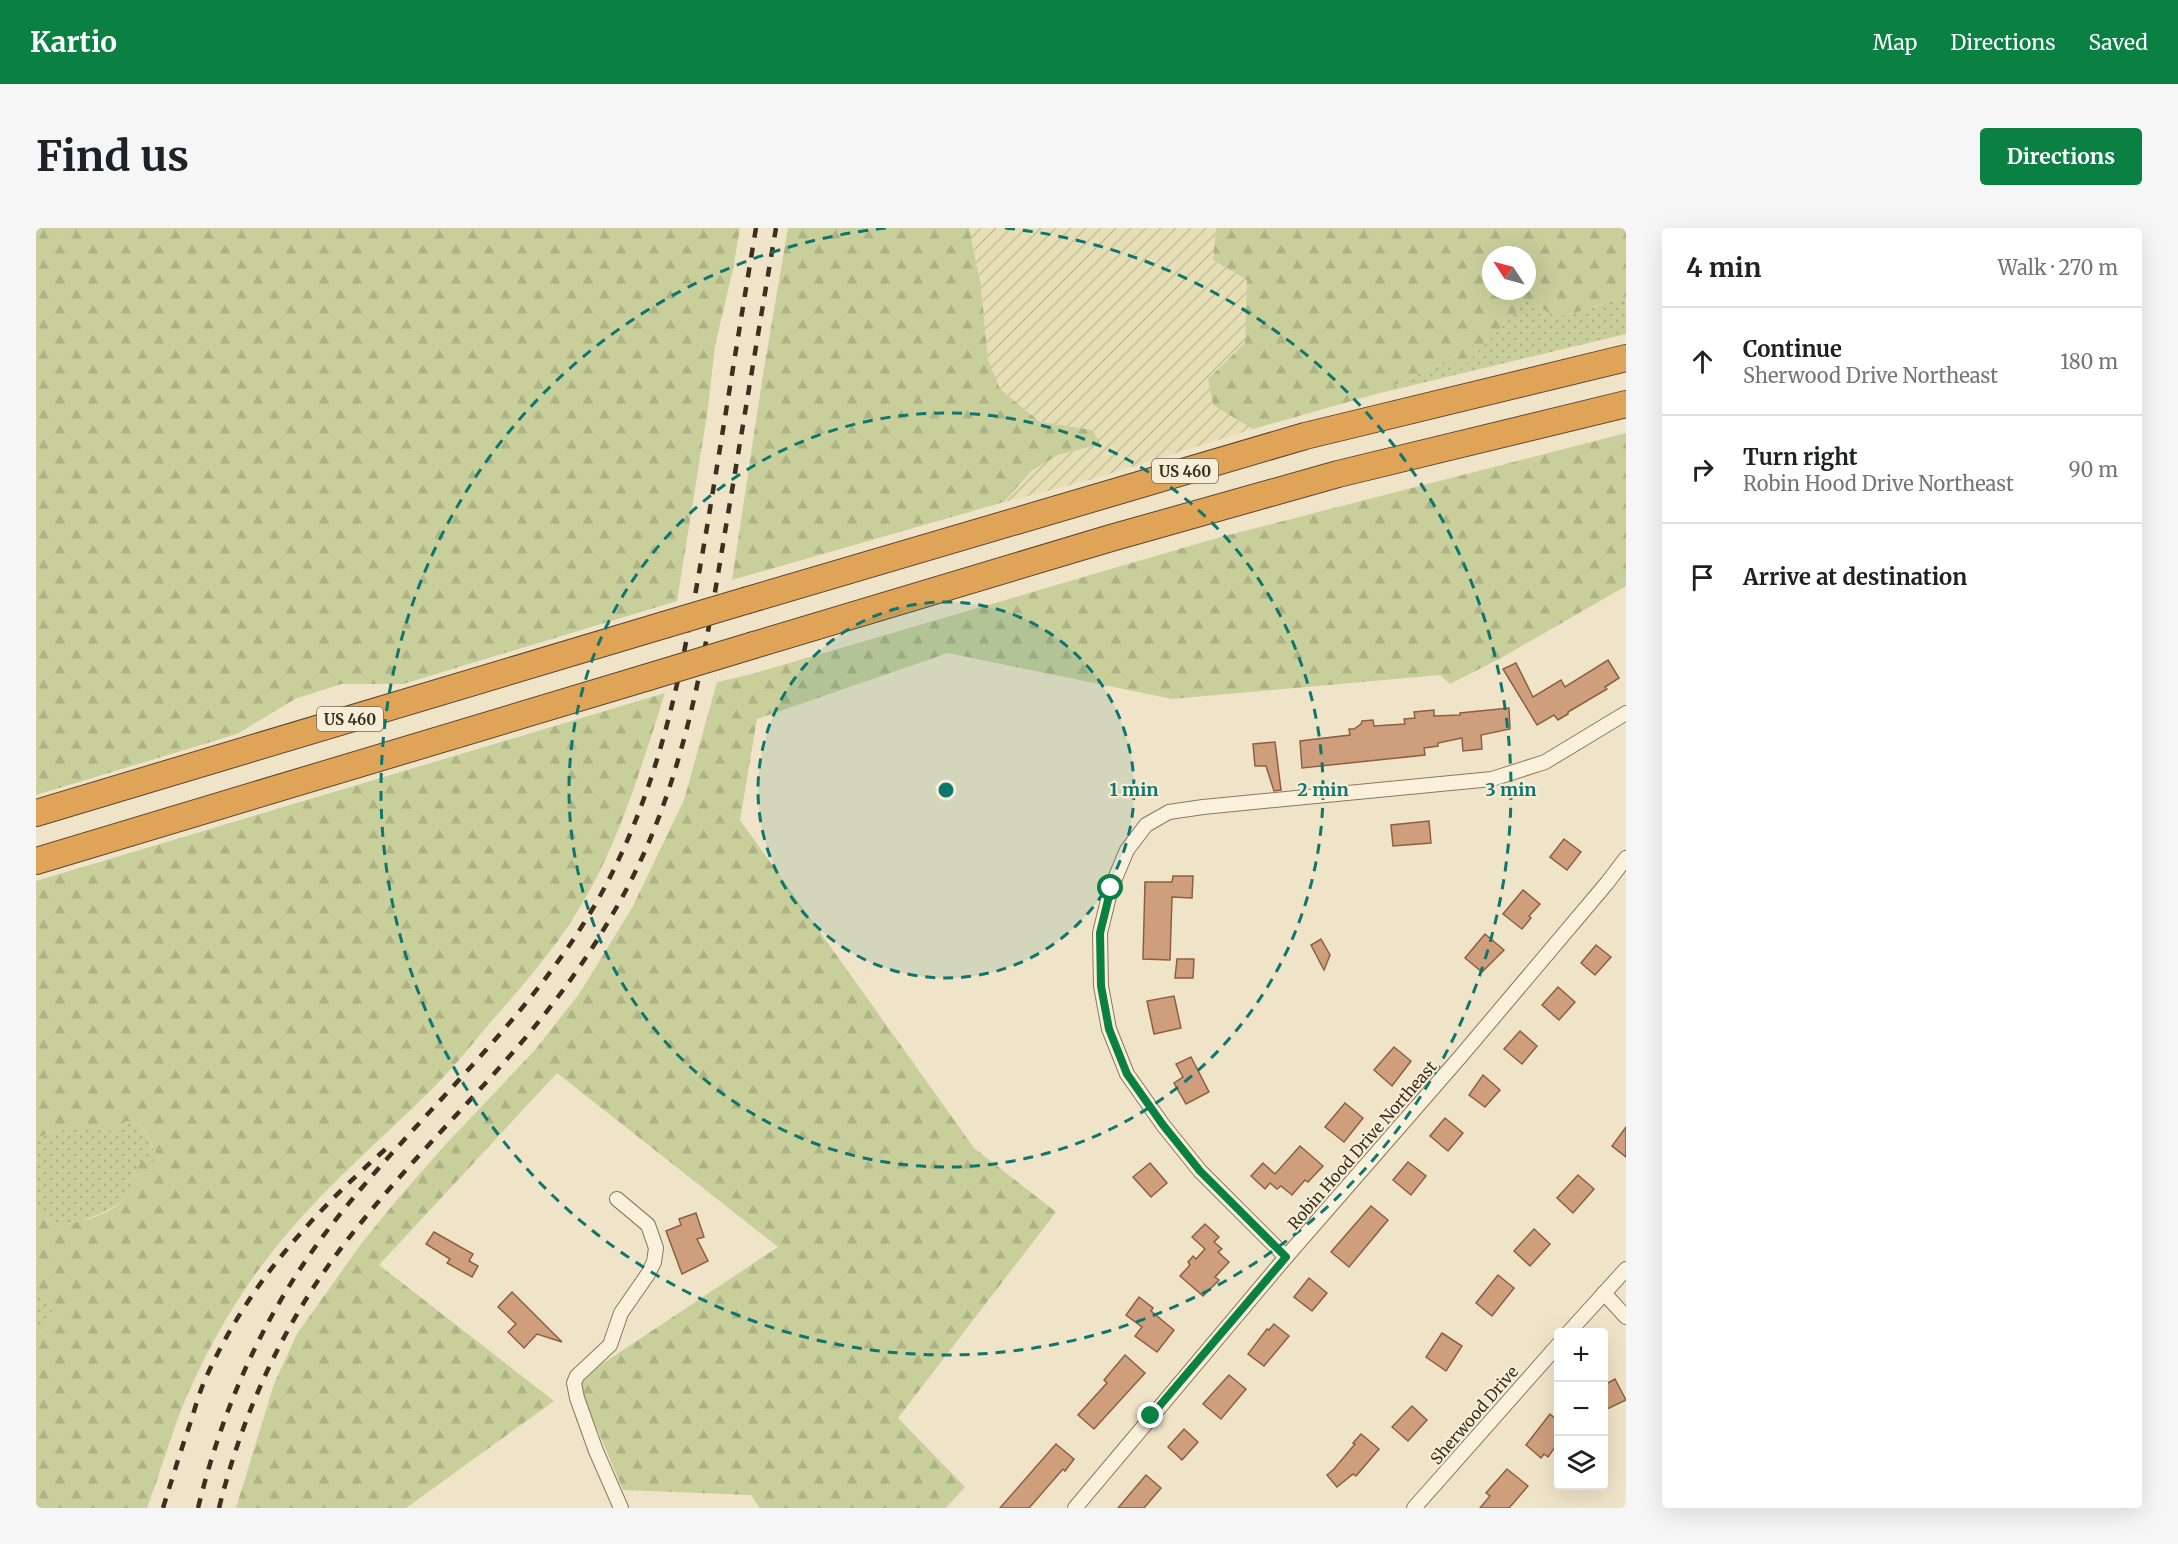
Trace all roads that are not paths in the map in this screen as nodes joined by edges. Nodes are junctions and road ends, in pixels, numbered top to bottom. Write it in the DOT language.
graph roads {
  1 [pos="1626,358"];
  2 [pos="1626,404"];
  3 [pos="1626,713"];
  4 [pos="36,813"];
  5 [pos="1626,858"];
  6 [pos="36,861"];
  7 [pos="617,1199"];
  8 [pos="1286,1257"];
  9 [pos="1626,1269"];
  10 [pos="1604,1293"];
  11 [pos="1626,1317"];
  12 [pos="1573,1328"];
  13 [pos="1554,1350"];
  14 [pos="621,1508"];
  15 [pos="1075,1508"];
  16 [pos="1414,1508"];
  1 -- 4 [label="highway, US 460, bridge"];
  2 -- 6 [label="highway, US 460, bridge"];
  3 -- 8 [label="street"];
  5 -- 8 [label="street, Robin Hood Drive Northeast"];
  7 -- 14 [label="street"];
  8 -- 15 [label="street, Robin Hood Drive Northeast"];
  9 -- 10 [label="street"];
  10 -- 11 [label="street"];
  10 -- 12 [label="street"];
  13 -- 16 [label="street, Sherwood Drive"];
}
